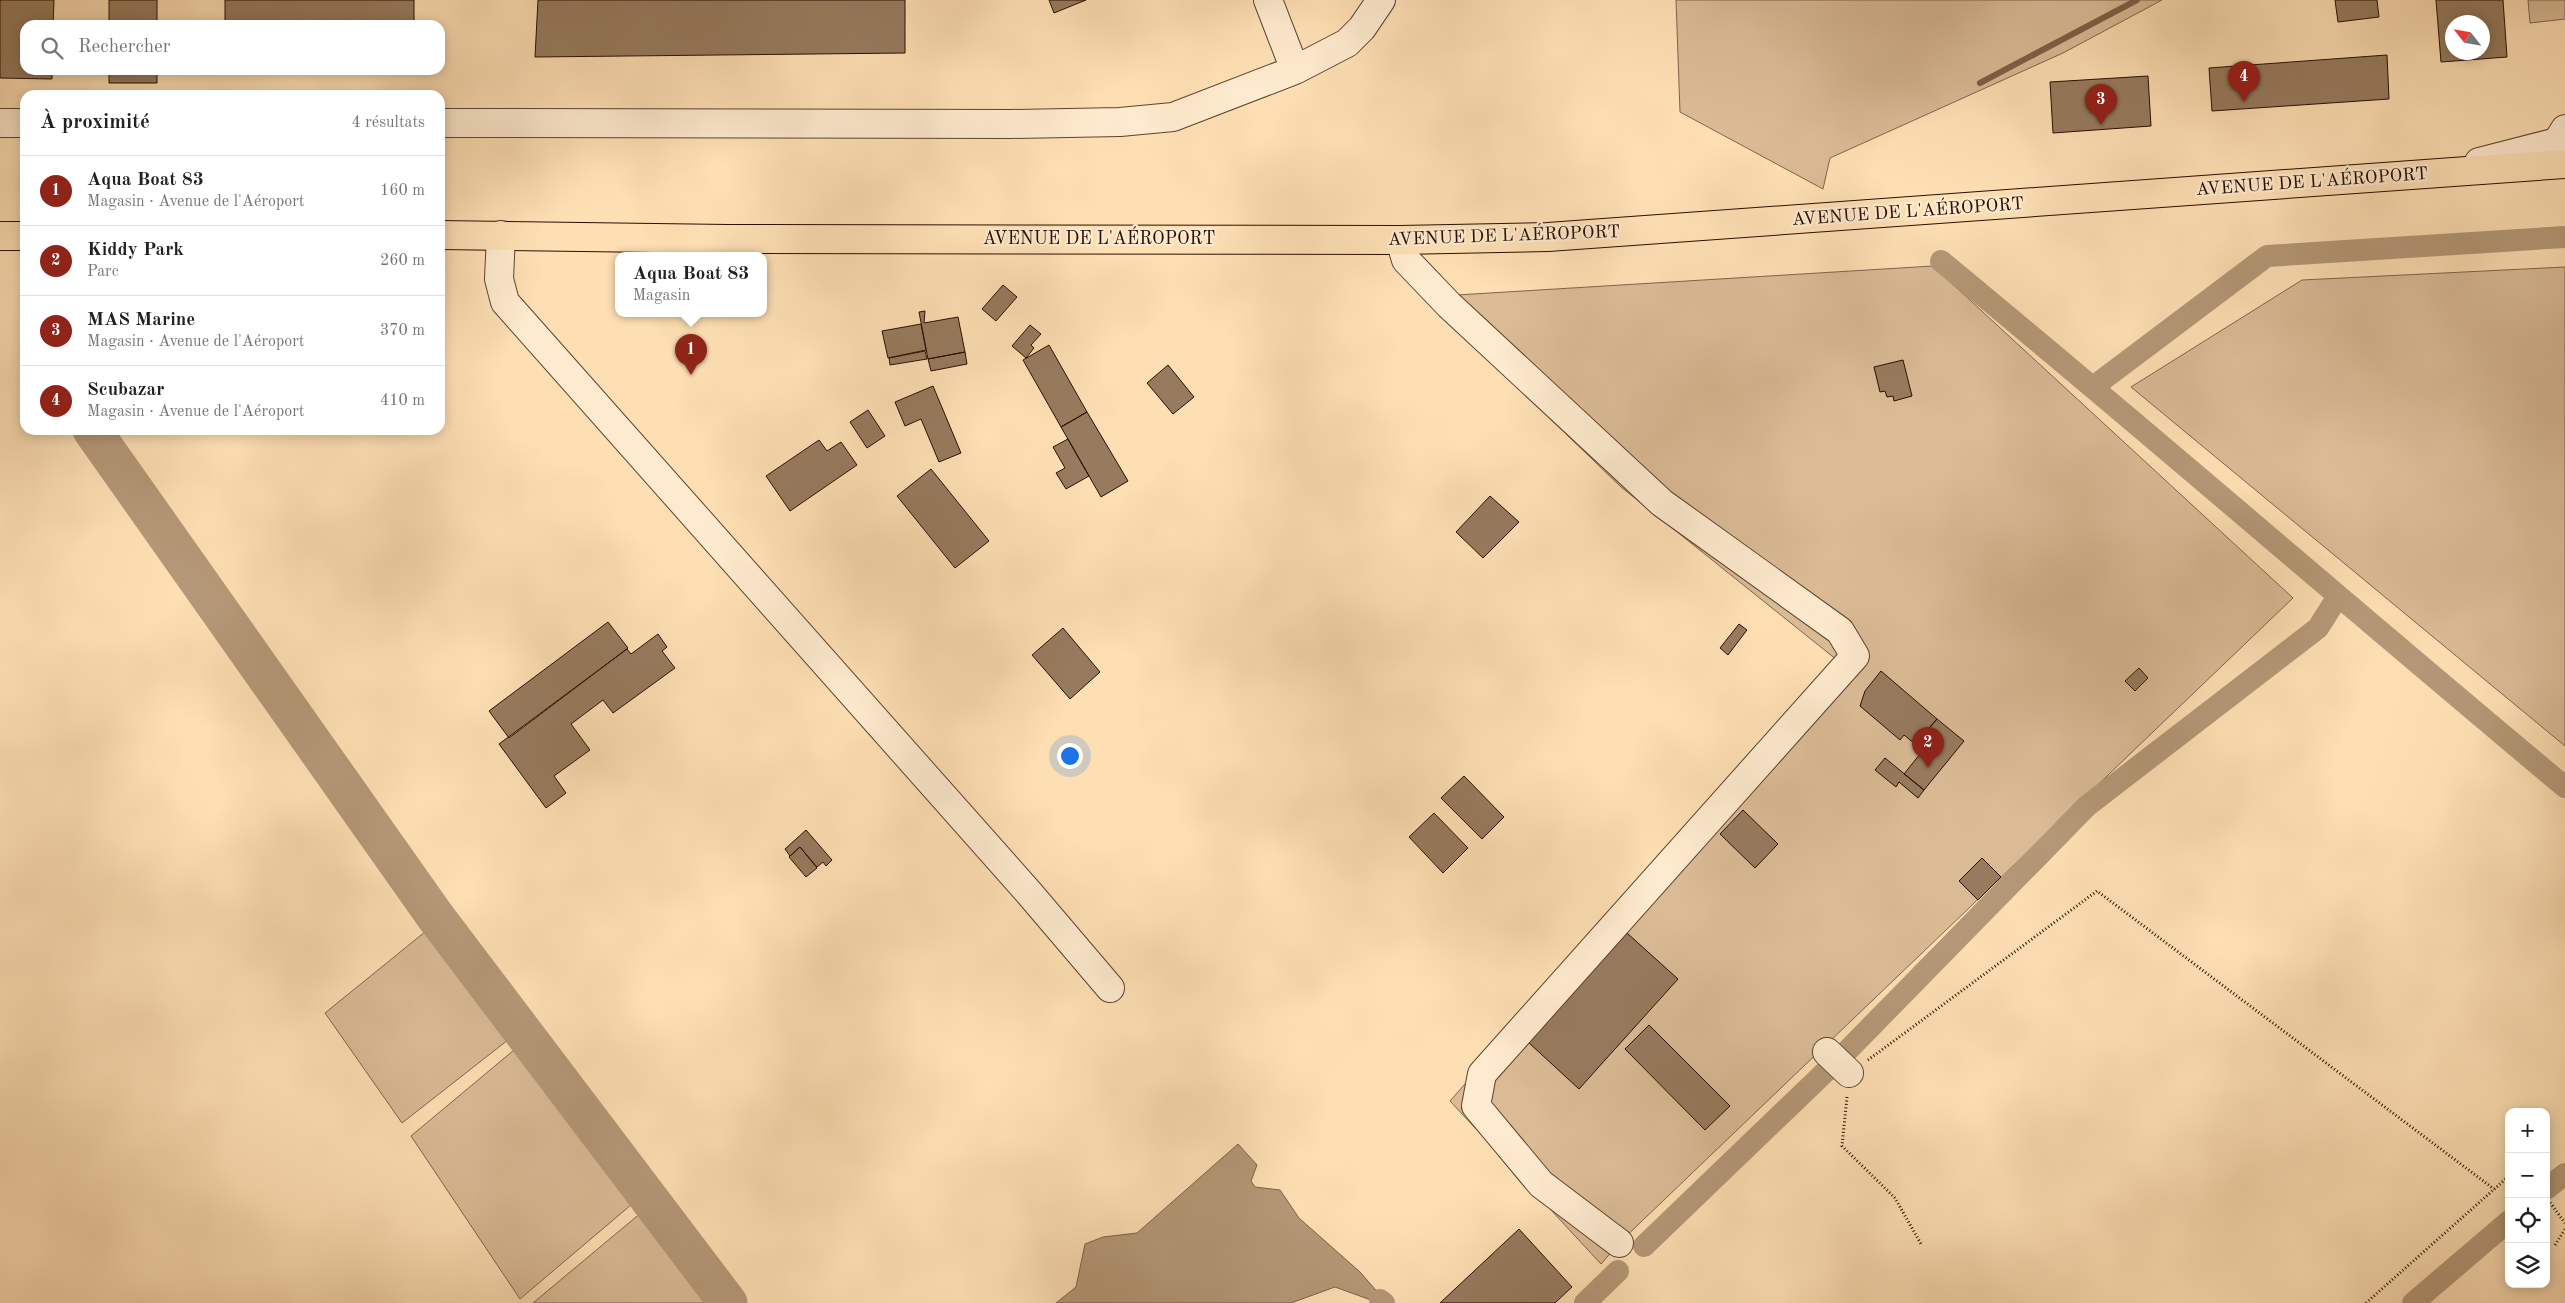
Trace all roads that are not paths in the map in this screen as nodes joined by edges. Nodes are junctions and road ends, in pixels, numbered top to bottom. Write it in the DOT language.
graph roads {
  1 [pos="1268,0"];
  2 [pos="1381,0"];
  3 [pos="1295,70"];
  4 [pos="0,123"];
  5 [pos="20,123"];
  6 [pos="445,123"];
  7 [pos="2565,129"];
  8 [pos="2565,164"];
  9 [pos="2431,173"];
  10 [pos="0,236"];
  11 [pos="20,236"];
  12 [pos="445,236"];
  13 [pos="500,236"];
  14 [pos="1400,240"];
  15 [pos="1110,988"];
  16 [pos="1827,1052"];
  17 [pos="1849,1073"];
  18 [pos="1619,1243"];
  1 -- 3 [label="street"];
  2 -- 3 [label="street"];
  3 -- 6 [label="street"];
  4 -- 5 [label="street"];
  7 -- 9 [label="street"];
  8 -- 9 [label="main road, AVENUE DE L'AÉROPORT"];
  9 -- 14 [label="main road, AVENUE DE L'AÉROPORT"];
  10 -- 11 [label="main road"];
  12 -- 13 [label="main road, AVENUE DE L'AÉROPORT"];
  13 -- 14 [label="main road, AVENUE DE L'AÉROPORT"];
  13 -- 15 [label="street"];
  14 -- 18 [label="street"];
  16 -- 17 [label="street"];
}
